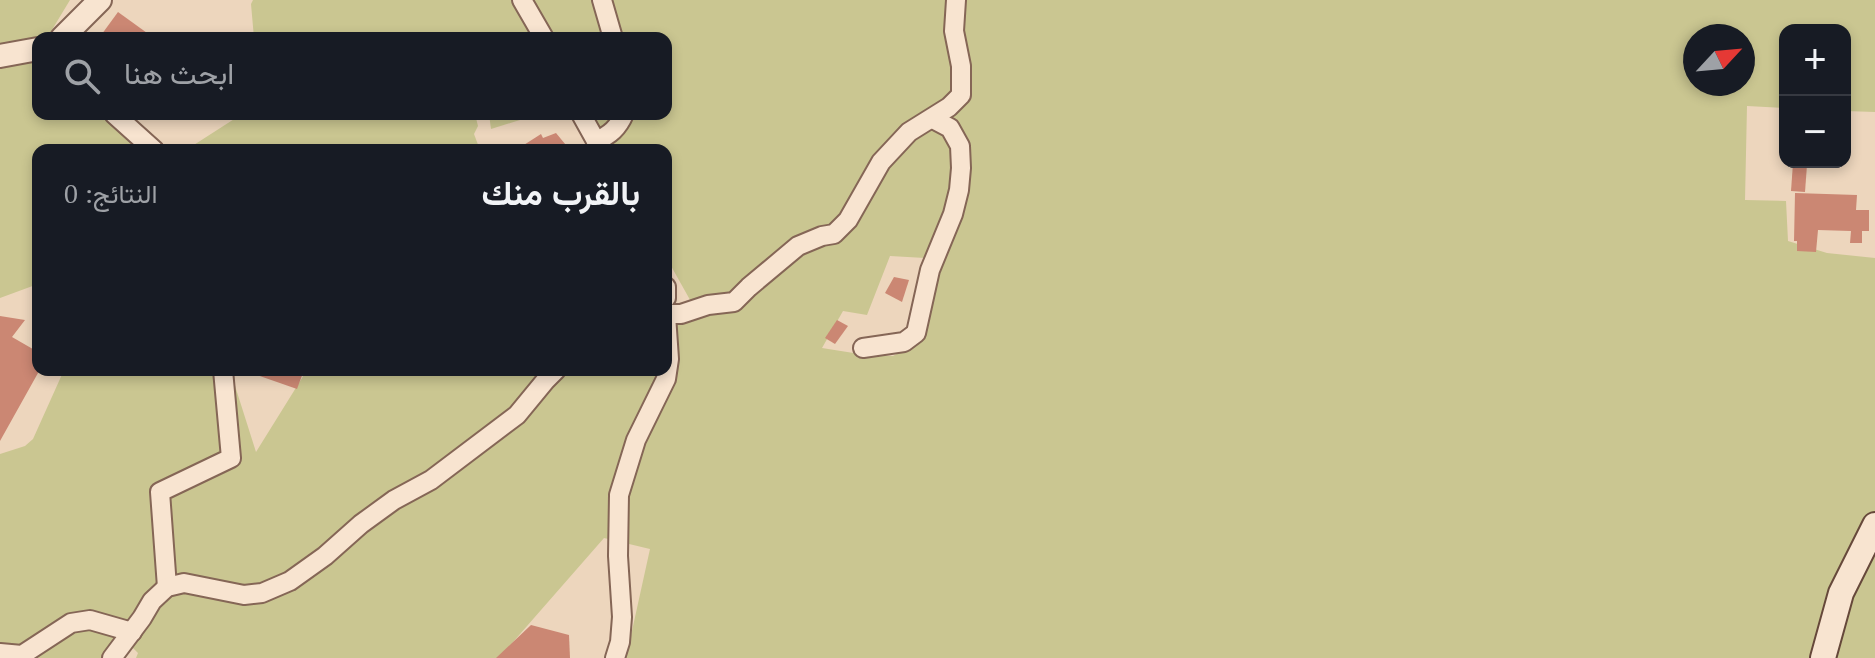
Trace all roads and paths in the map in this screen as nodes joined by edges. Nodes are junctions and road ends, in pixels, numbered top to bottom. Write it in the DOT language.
graph roads {
  1 [pos="100,0"];
  2 [pos="522,0"];
  3 [pos="602,0"];
  4 [pos="956,0"];
  5 [pos="68,32"];
  6 [pos="541,32"];
  7 [pos="611,32"];
  8 [pos="32,52"];
  9 [pos="0,56"];
  10 [pos="933,119"];
  11 [pos="121,120"];
  12 [pos="584,120"];
  13 [pos="621,120"];
  14 [pos="147,144"];
  15 [pos="598,144"];
  16 [pos="601,144"];
  17 [pos="672,315"];
  18 [pos="863,348"];
  19 [pos="224,376"];
  20 [pos="550,376"];
  21 [pos="666,376"];
  22 [pos="1875,525"];
  23 [pos="167,587"];
  24 [pos="132,632"];
  25 [pos="0,653"];
  26 [pos="112,658"];
  27 [pos="615,658"];
  28 [pos="1823,658"];
  1 -- 5 [label="street"];
  2 -- 6 [label="street"];
  3 -- 7 [label="street"];
  4 -- 10 [label="street"];
  8 -- 9 [label="street"];
  10 -- 17 [label="street"];
  10 -- 18 [label="street"];
  11 -- 14 [label="street"];
  12 -- 15 [label="street"];
  13 -- 16 [label="street"];
  19 -- 23 [label="street"];
  20 -- 23 [label="street"];
  21 -- 27 [label="street"];
  22 -- 28 [label="main road"];
  23 -- 24 [label="street"];
  24 -- 25 [label="street"];
  24 -- 26 [label="street"];
}
